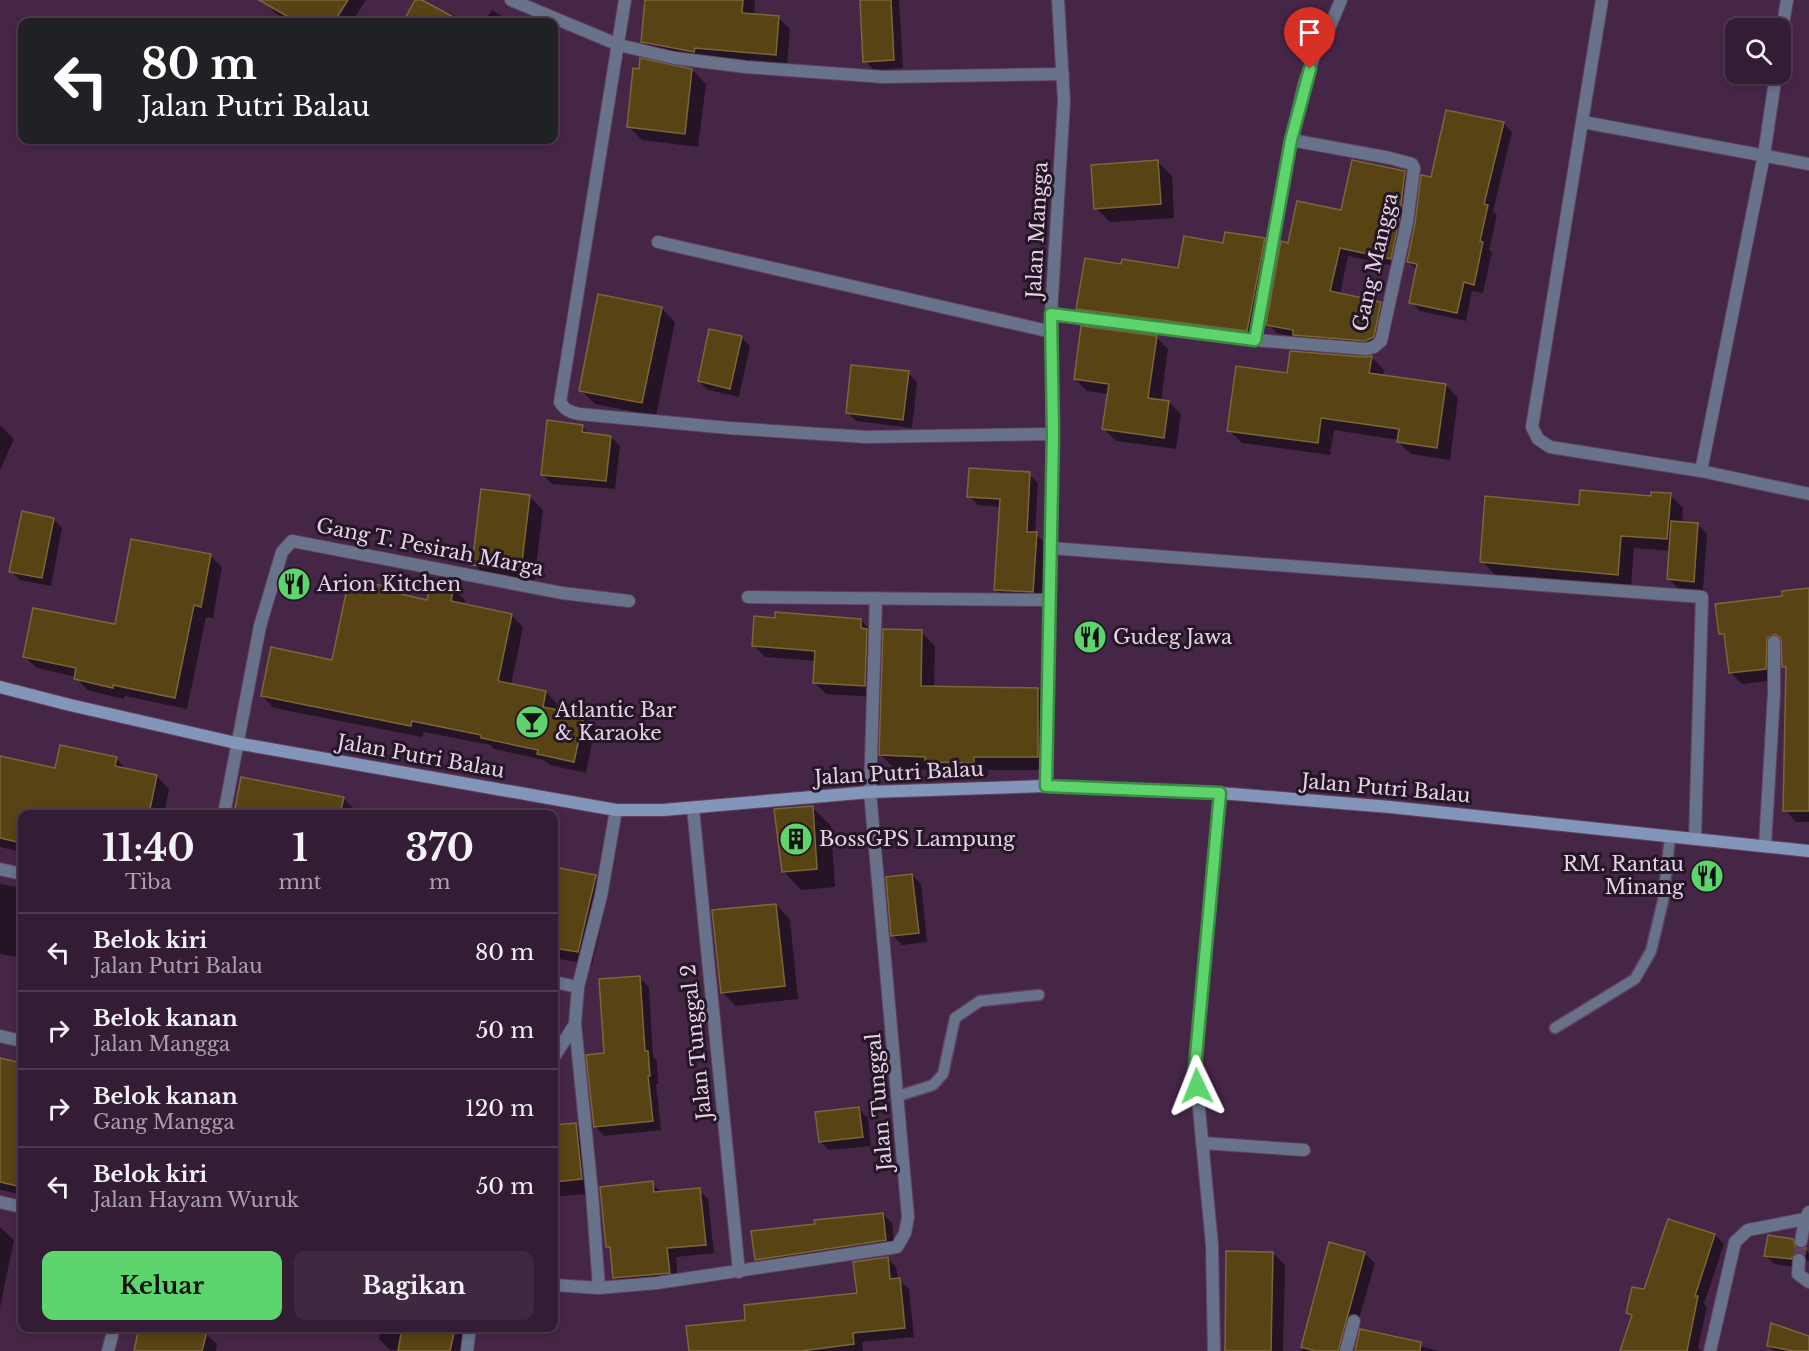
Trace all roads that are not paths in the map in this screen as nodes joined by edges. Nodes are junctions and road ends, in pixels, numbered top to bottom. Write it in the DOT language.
graph roads {
  1 [pos="511,0"];
  2 [pos="625,0"];
  3 [pos="1058,0"];
  4 [pos="1341,0"];
  5 [pos="1602,0"];
  6 [pos="1787,0"];
  7 [pos="554,18"];
  8 [pos="1784,18"];
  9 [pos="558,20"];
  10 [pos="619,45"];
  11 [pos="1063,74"];
  12 [pos="1775,84"];
  13 [pos="1583,122"];
  14 [pos="1291,140"];
  15 [pos="1764,155"];
  16 [pos="1809,164"];
  17 [pos="658,242"];
  18 [pos="1051,314"];
  19 [pos="1052,332"];
  20 [pos="1255,340"];
  21 [pos="1053,434"];
  22 [pos="1701,471"];
  23 [pos="1809,494"];
  24 [pos="1050,548"];
  25 [pos="748,597"];
  26 [pos="876,598"];
  27 [pos="1049,600"];
  28 [pos="629,602"];
  29 [pos="1774,642"];
  30 [pos="0,687"];
  31 [pos="236,743"];
  32 [pos="1046,786"];
  33 [pos="870,792"];
  34 [pos="1220,793"];
  35 [pos="693,808"];
  36 [pos="225,810"];
  37 [pos="616,810"];
  38 [pos="1670,837"];
  39 [pos="1695,839"];
  40 [pos="1765,846"];
  41 [pos="1809,851"];
  42 [pos="0,869"];
  43 [pos="18,873"];
  44 [pos="558,983"];
  45 [pos="578,987"];
  46 [pos="1039,995"];
  47 [pos="575,1024"];
  48 [pos="1555,1028"];
  49 [pos="0,1036"];
  50 [pos="18,1040"];
  51 [pos="558,1051"];
  52 [pos="898,1096"];
  53 [pos="1202,1143"];
  54 [pos="1304,1150"];
  55 [pos="0,1202"];
  56 [pos="18,1206"];
  57 [pos="1807,1216"];
  58 [pos="1801,1241"];
  59 [pos="1799,1260"];
  60 [pos="739,1272"];
  61 [pos="1809,1282"];
  62 [pos="558,1286"];
  63 [pos="599,1288"];
  64 [pos="1354,1321"];
  65 [pos="113,1332"];
  66 [pos="469,1332"];
  67 [pos="108,1351"];
  68 [pos="467,1351"];
  69 [pos="1214,1351"];
  70 [pos="1346,1351"];
  71 [pos="1710,1351"];
  1 -- 7 [label="street"];
  2 -- 10 [label="street"];
  3 -- 11 [label="street, Jalan Mangga"];
  4 -- 14 [label="street"];
  5 -- 13 [label="street"];
  6 -- 8 [label="street"];
  9 -- 10 [label="street"];
  10 -- 11 [label="street"];
  10 -- 21 [label="street"];
  11 -- 18 [label="street, Jalan Mangga"];
  12 -- 15 [label="street"];
  13 -- 15 [label="street"];
  13 -- 22 [label="street"];
  14 -- 20 [label="street"];
  14 -- 20 [label="street, Gang Mangga"];
  15 -- 16 [label="street"];
  15 -- 22 [label="street"];
  17 -- 19 [label="street"];
  18 -- 19 [label="street, Jalan Mangga"];
  18 -- 20 [label="street, Gang Mangga"];
  19 -- 21 [label="street, Jalan Mangga"];
  21 -- 24 [label="street, Jalan Mangga"];
  22 -- 23 [label="street"];
  24 -- 27 [label="street, Jalan Mangga"];
  24 -- 39 [label="street"];
  25 -- 26 [label="street"];
  26 -- 27 [label="street"];
  26 -- 33 [label="street, Jalan Tunggal"];
  27 -- 32 [label="street, Jalan Mangga"];
  28 -- 31 [label="street, Gang T. Pesirah Marga"];
  29 -- 40 [label="street"];
  30 -- 31 [label="main road, Jalan Putri Balau"];
  31 -- 36 [label="street"];
  31 -- 37 [label="main road, Jalan Putri Balau"];
  32 -- 33 [label="main road, Jalan Putri Balau"];
  32 -- 34 [label="main road, Jalan Putri Balau"];
  33 -- 35 [label="main road, Jalan Putri Balau"];
  33 -- 52 [label="street, Jalan Tunggal"];
  34 -- 38 [label="main road, Jalan Putri Balau"];
  34 -- 53 [label="street"];
  35 -- 37 [label="main road, Jalan Putri Balau"];
  35 -- 60 [label="street, Jalan Tunggal 2"];
  37 -- 45 [label="street"];
  38 -- 39 [label="main road, Jalan Putri Balau"];
  38 -- 48 [label="lane"];
  39 -- 40 [label="main road, Jalan Putri Balau"];
  40 -- 41 [label="main road, Jalan Putri Balau"];
  42 -- 43 [label="street"];
  44 -- 45 [label="street"];
  45 -- 47 [label="street"];
  46 -- 52 [label="lane"];
  47 -- 51 [label="street"];
  47 -- 63 [label="street"];
  49 -- 50 [label="street"];
  52 -- 60 [label="street, Jalan Tunggal"];
  53 -- 54 [label="street"];
  53 -- 69 [label="street"];
  55 -- 56 [label="street"];
  57 -- 58 [label="street"];
  57 -- 71 [label="street"];
  59 -- 61 [label="street"];
  60 -- 63 [label="street"];
  62 -- 63 [label="street"];
  64 -- 70 [label="street"];
  65 -- 67 [label="street"];
  66 -- 68 [label="street"];
}
